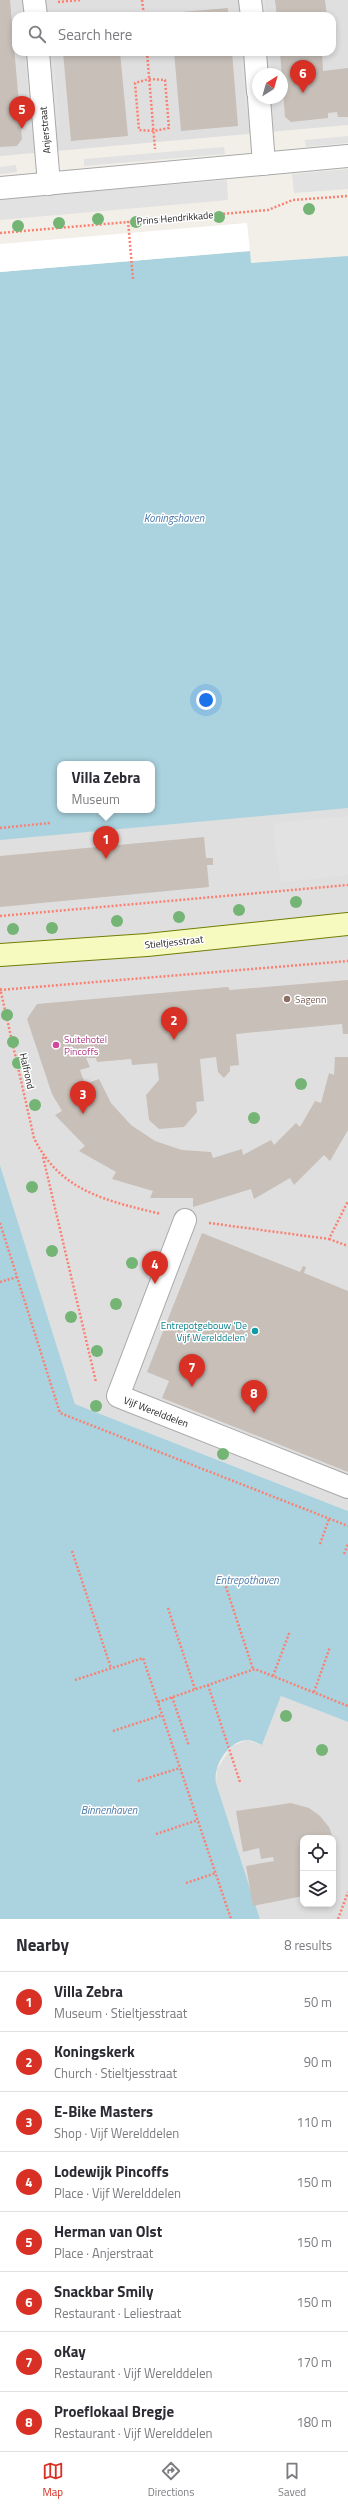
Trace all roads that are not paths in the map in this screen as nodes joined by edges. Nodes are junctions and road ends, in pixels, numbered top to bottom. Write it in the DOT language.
graph roads {
  1 [pos="34,0"];
  2 [pos="250,0"];
  3 [pos="36,12"];
  4 [pos="252,12"];
  5 [pos="38,56"];
  6 [pos="255,56"];
  7 [pos="256,68"];
  8 [pos="259,104"];
  9 [pos="348,156"];
  10 [pos="264,164"];
  11 [pos="49,184"];
  12 [pos="0,188"];
  13 [pos="348,924"];
  14 [pos="0,955"];
  15 [pos="185,1220"];
  16 [pos="348,1487"];
  1 -- 3 [label="street"];
  2 -- 4 [label="street"];
  5 -- 11 [label="street, Anjerstraat"];
  6 -- 7 [label="street"];
  8 -- 10 [label="street"];
  9 -- 10 [label="street"];
  10 -- 11 [label="street"];
  11 -- 12 [label="street"];
  13 -- 14 [label="street, Stieltjesstraat"];
  15 -- 16 [label="street, Vijf Werelddelen"];
}
